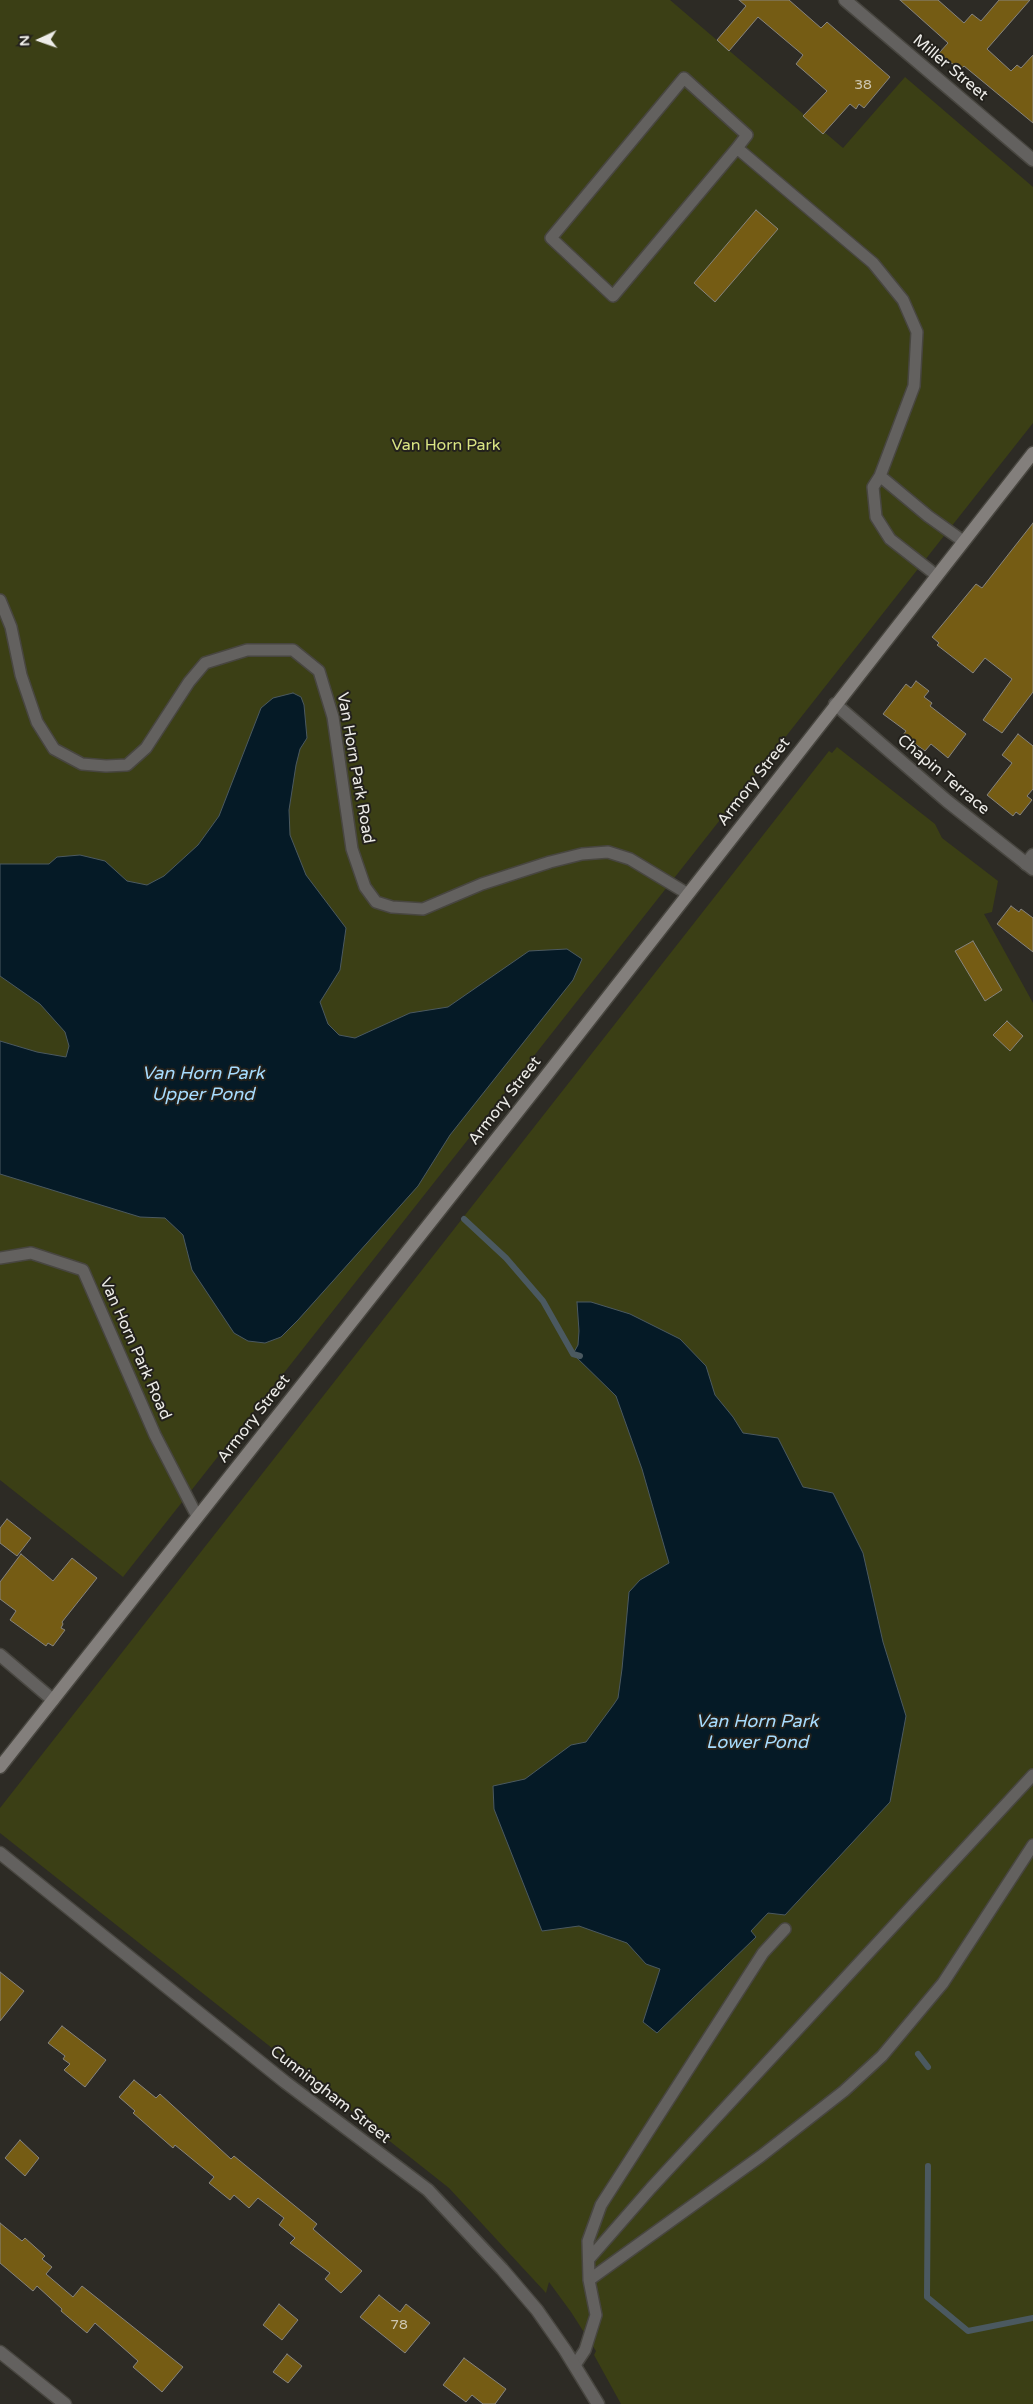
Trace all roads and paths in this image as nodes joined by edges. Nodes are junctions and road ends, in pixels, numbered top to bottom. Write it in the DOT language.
graph roads {
  1 [pos="845,0"];
  2 [pos="737,148"];
  3 [pos="1033,160"];
  4 [pos="1033,453"];
  5 [pos="880,476"];
  6 [pos="963,541"];
  7 [pos="936,575"];
  8 [pos="0,600"];
  9 [pos="835,704"];
  10 [pos="1031,862"];
  11 [pos="688,894"];
  12 [pos="0,1258"];
  13 [pos="198,1516"];
  14 [pos="0,1655"];
  15 [pos="53,1700"];
  16 [pos="0,1766"];
  17 [pos="1033,1775"];
  18 [pos="1033,1845"];
  19 [pos="0,1853"];
  20 [pos="785,1929"];
  21 [pos="589,2259"];
  22 [pos="589,2280"];
  23 [pos="0,2352"];
  24 [pos="575,2365"];
  25 [pos="65,2404"];
  26 [pos="598,2404"];
  1 -- 3 [label="street, Miller Street"];
  2 -- 2 [label="lane"];
  2 -- 5 [label="lane"];
  4 -- 6 [label="main road, Armory Street"];
  5 -- 6 [label="lane"];
  5 -- 7 [label="lane"];
  6 -- 7 [label="main road, Armory Street"];
  7 -- 9 [label="main road, Armory Street"];
  8 -- 11 [label="lane, Van Horn Park Road"];
  9 -- 10 [label="street, Chapin Terrace"];
  9 -- 11 [label="main road, Armory Street"];
  11 -- 13 [label="main road, Armory Street"];
  12 -- 13 [label="lane, Van Horn Park Road"];
  13 -- 15 [label="main road, Armory Street"];
  14 -- 15 [label="street"];
  15 -- 16 [label="main road, Armory Street"];
  17 -- 21 [label="lane"];
  18 -- 22 [label="lane"];
  19 -- 24 [label="street, Cunningham Street"];
  20 -- 21 [label="lane"];
  21 -- 22 [label="lane"];
  22 -- 24 [label="lane"];
  23 -- 25 [label="street"];
  24 -- 26 [label="street, Cunningham Street"];
}
